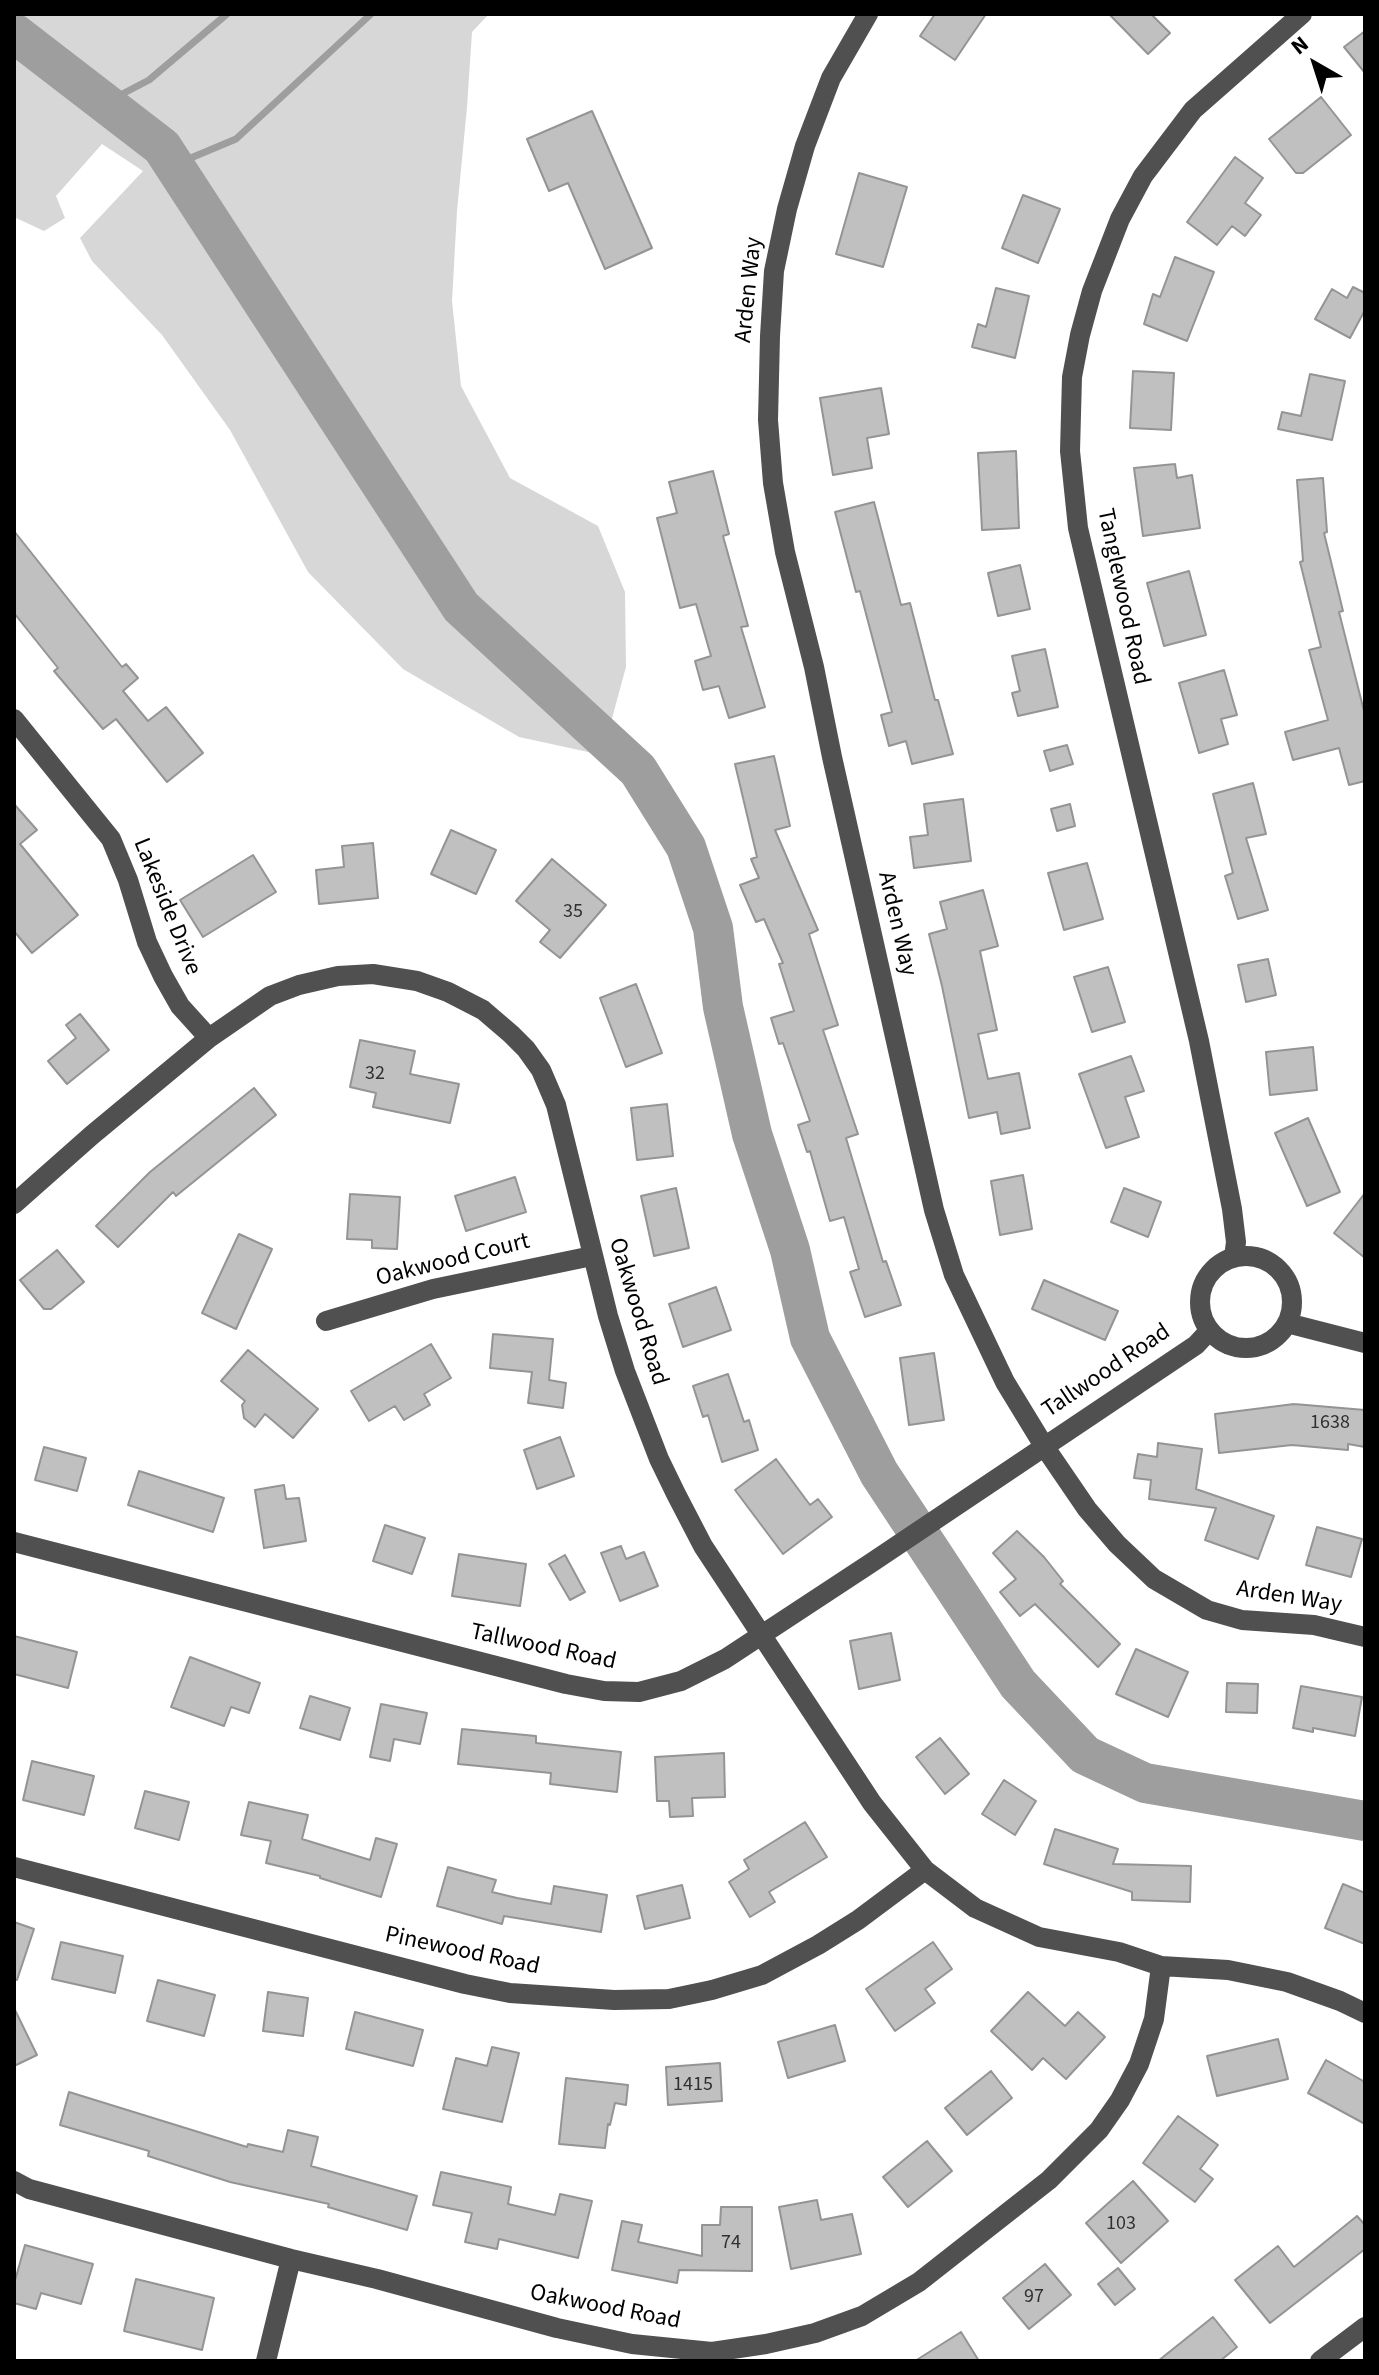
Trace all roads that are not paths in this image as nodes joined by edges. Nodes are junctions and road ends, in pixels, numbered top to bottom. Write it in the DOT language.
graph roads {
  1 [pos="868,14"];
  2 [pos="1302,14"];
  3 [pos="14,719"];
  4 [pos="209,1038"];
  5 [pos="14,1204"];
  6 [pos="592,1256"];
  7 [pos="1234,1257"];
  8 [pos="326,1321"];
  9 [pos="1287,1323"];
  10 [pos="1209,1331"];
  11 [pos="1365,1343"];
  12 [pos="1044,1446"];
  13 [pos="14,1542"];
  14 [pos="762,1634"];
  15 [pos="1365,1637"];
  16 [pos="14,1867"];
  17 [pos="925,1870"];
  18 [pos="1161,1966"];
  19 [pos="1365,2013"];
  20 [pos="14,2181"];
  21 [pos="291,2259"];
  22 [pos="1365,2327"];
  23 [pos="266,2361"];
  24 [pos="1320,2361"];
  1 -- 12 [label="street, Arden Way"];
  2 -- 7 [label="street, Tanglewood Road"];
  3 -- 4 [label="street, Lakeside Drive"];
  4 -- 5 [label="street, Oakwood Road"];
  4 -- 6 [label="street, Oakwood Road"];
  6 -- 8 [label="street, Oakwood Court"];
  6 -- 14 [label="street, Oakwood Road"];
  7 -- 9 [label="street"];
  7 -- 10 [label="street"];
  9 -- 10 [label="street"];
  9 -- 11 [label="street"];
  10 -- 12 [label="street, Tallwood Road"];
  12 -- 14 [label="street, Tallwood Road"];
  12 -- 15 [label="street, Arden Way"];
  13 -- 14 [label="street, Tallwood Road"];
  14 -- 17 [label="street, Oakwood Road"];
  16 -- 17 [label="street, Pinewood Road"];
  17 -- 18 [label="street, Oakwood Road"];
  18 -- 19 [label="street, Oakwood Road"];
  18 -- 21 [label="street, Oakwood Road"];
  20 -- 21 [label="street, Oakwood Road"];
  21 -- 23 [label="street"];
  22 -- 24 [label="street"];
}
